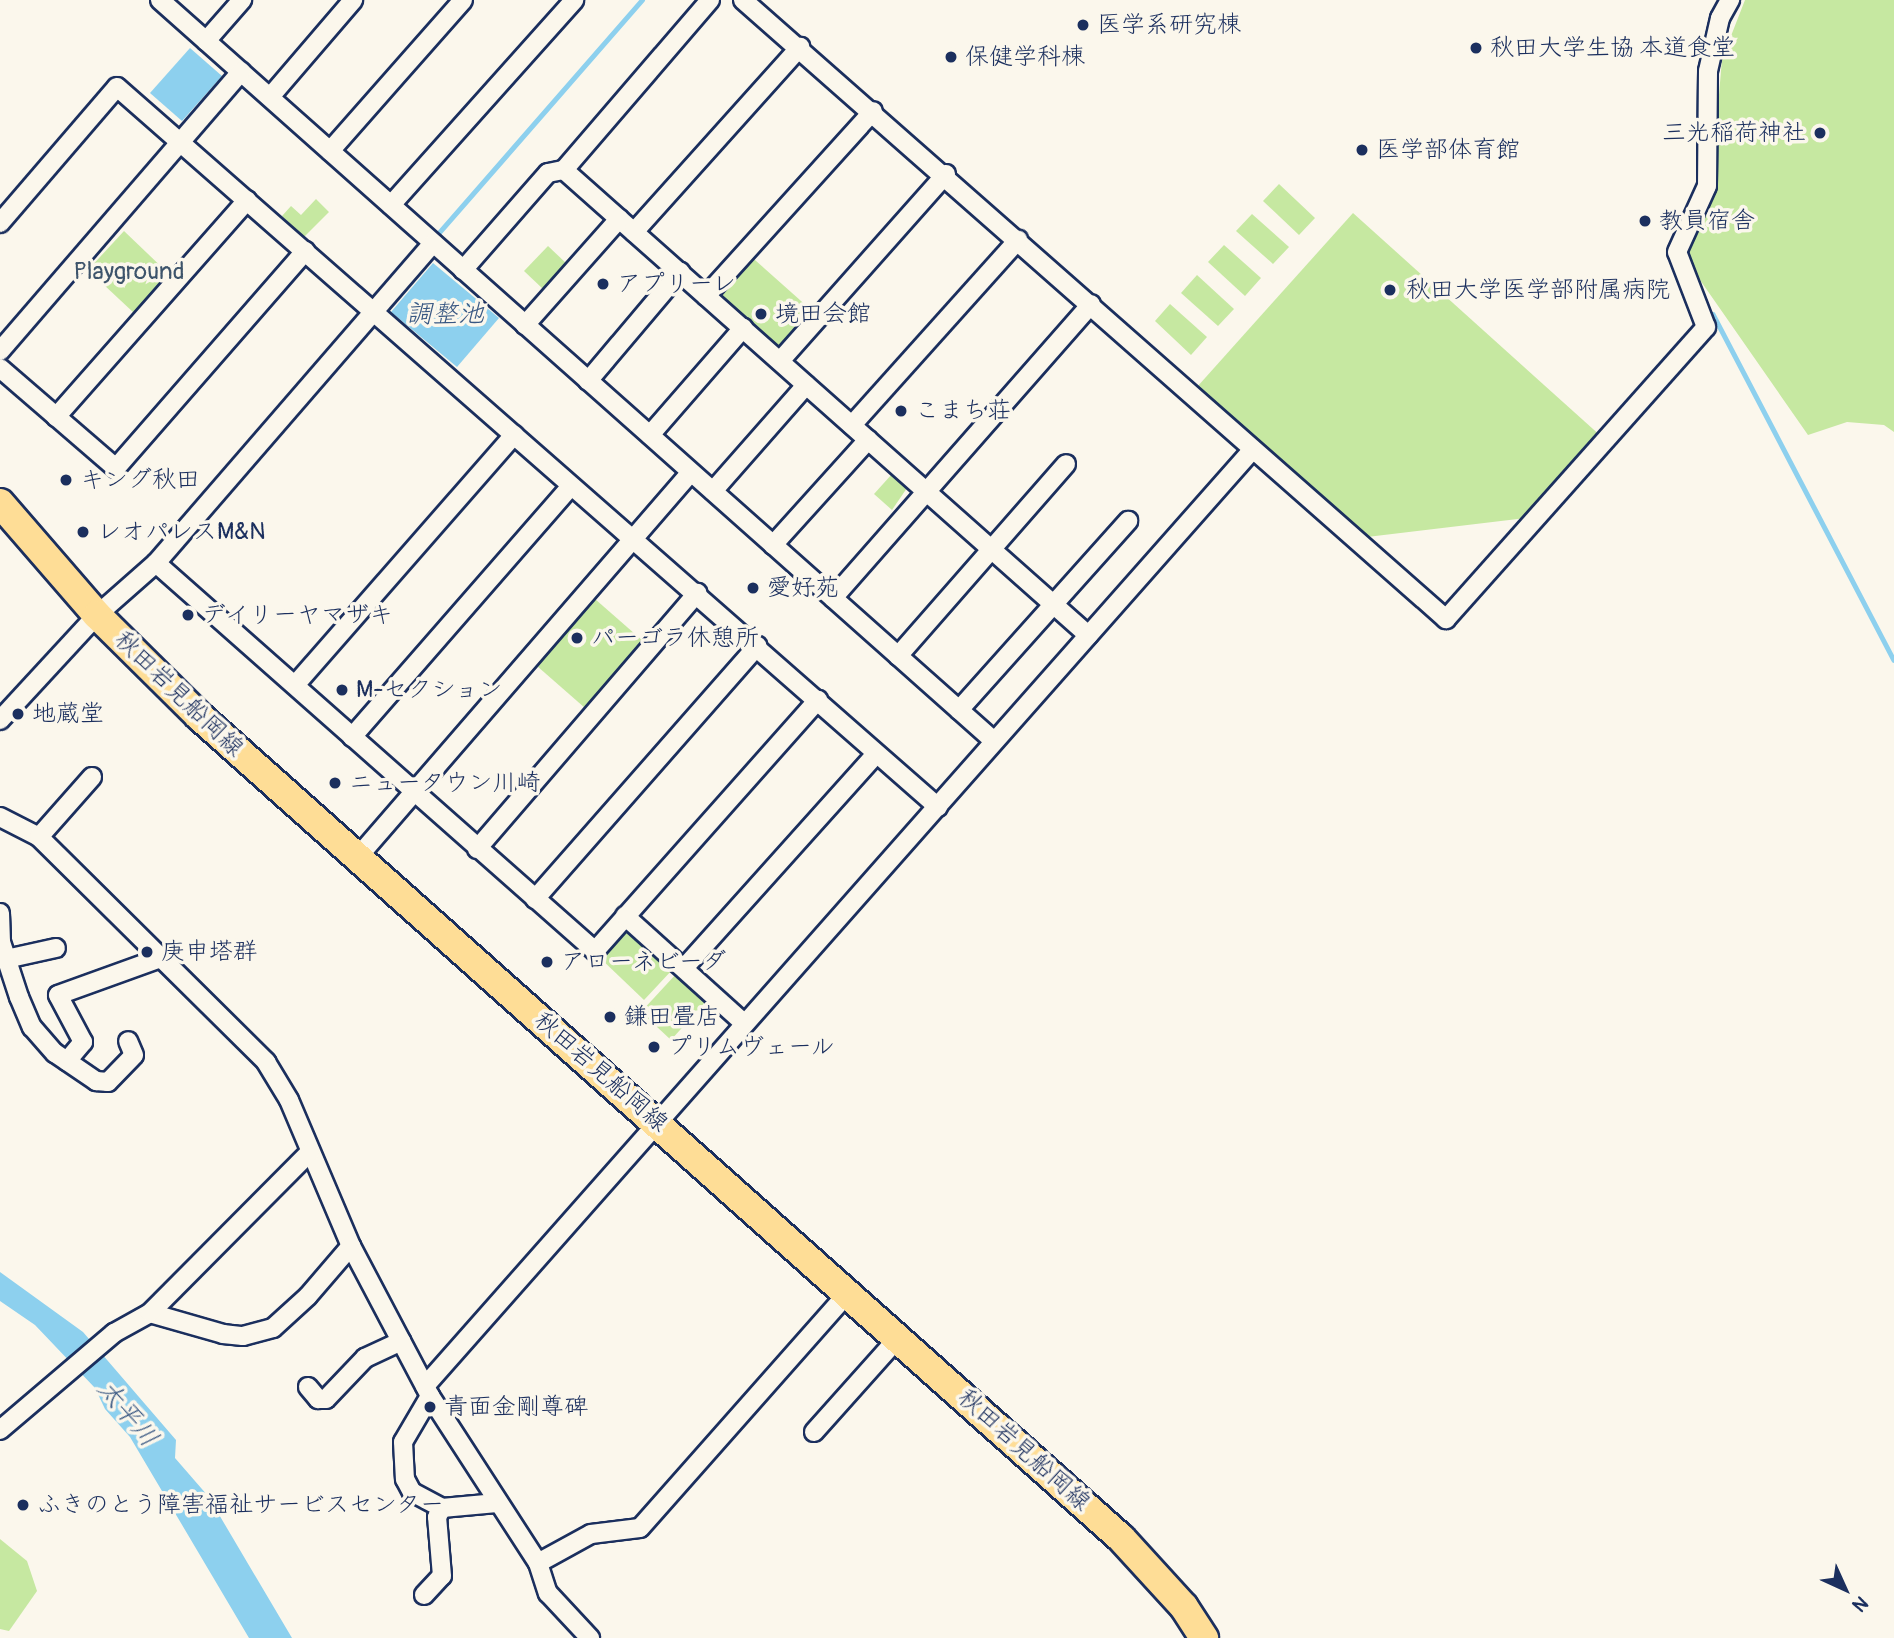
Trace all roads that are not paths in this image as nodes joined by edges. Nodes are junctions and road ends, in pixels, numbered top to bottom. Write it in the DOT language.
graph roads {
  1 [pos="160,0"];
  2 [pos="242,0"];
  3 [pos="353,0"];
  4 [pos="463,0"];
  5 [pos="574,0"];
  6 [pos="710,0"];
  7 [pos="743,0"];
  8 [pos="1730,0"];
  9 [pos="206,41"];
  10 [pos="800,47"];
  11 [pos="241,72"];
  12 [pos="270,97"];
  13 [pos="873,111"];
  14 [pos="181,142"];
  15 [pos="330,151"];
  16 [pos="564,170"];
  17 [pos="946,174"];
  18 [pos="247,200"];
  19 [pos="391,205"];
  20 [pos="619,219"];
  21 [pos="0,223"];
  22 [pos="634,232"];
  23 [pos="1018,240"];
  24 [pos="433,243"];
  25 [pos="306,251"];
  26 [pos="463,270"];
  27 [pos="680,272"];
  28 [pos="706,296"];
  29 [pos="1091,304"];
  30 [pos="375,311"];
  31 [pos="525,325"];
  32 [pos="743,328"];
  33 [pos="0,351"];
  34 [pos="780,361"];
  35 [pos="0,368"];
  36 [pos="588,380"];
  37 [pos="806,385"];
  38 [pos="56,418"];
  39 [pos="852,425"];
  40 [pos="514,435"];
  41 [pos="650,435"];
  42 [pos="868,440"];
  43 [pos="1253,449"];
  44 [pos="1066,464"];
  45 [pos="691,472"];
  46 [pos="571,486"];
  47 [pos="925,490"];
  48 [pos="713,491"];
  49 [pos="0,503"];
  50 [pos="1128,521"];
  51 [pos="634,538"];
  52 [pos="773,545"];
  53 [pos="991,549"];
  54 [pos="156,563"];
  55 [pos="698,593"];
  56 [pos="833,598"];
  57 [pos="1052,603"];
  58 [pos="97,615"];
  59 [pos="1088,635"];
  60 [pos="757,646"];
  61 [pos="898,656"];
  62 [pos="296,684"];
  63 [pos="818,700"];
  64 [pos="959,710"];
  65 [pos="0,720"];
  66 [pos="352,737"];
  67 [pos="994,741"];
  68 [pos="875,755"];
  69 [pos="92,777"];
  70 [pos="414,793"];
  71 [pos="938,807"];
  72 [pos="0,817"];
  73 [pos="39,837"];
  74 [pos="477,849"];
  75 [pos="357,858"];
  76 [pos="535,899"];
  77 [pos="0,913"];
  78 [pos="625,916"];
  79 [pos="56,948"];
  80 [pos="161,958"];
  81 [pos="6,959"];
  82 [pos="684,968"];
  83 [pos="744,1023"];
  84 [pos="128,1041"];
  85 [pos="67,1061"];
  86 [pos="656,1122"];
  87 [pos="310,1152"];
  88 [pos="352,1246"];
  89 [pos="848,1293"];
  90 [pos="150,1313"];
  91 [pos="898,1338"];
  92 [pos="401,1340"];
  93 [pos="308,1387"];
  94 [pos="427,1391"];
  95 [pos="0,1430"];
  96 [pos="814,1432"];
  97 [pos="497,1503"];
  98 [pos="442,1508"];
  99 [pos="538,1563"];
  100 [pos="424,1595"];
  101 [pos="590,1638"];
  102 [pos="1205,1638"];
  1 -- 9 [label="street"];
  2 -- 9 [label="street"];
  3 -- 12 [label="street"];
  4 -- 15 [label="street"];
  5 -- 19 [label="street"];
  6 -- 16 [label="street"];
  7 -- 10 [label="street"];
  8 -- 43 [label="street"];
  9 -- 11 [label="street"];
  10 -- 13 [label="street"];
  10 -- 22 [label="street"];
  11 -- 12 [label="street"];
  11 -- 14 [label="street"];
  12 -- 15 [label="street"];
  13 -- 17 [label="street"];
  13 -- 28 [label="street"];
  14 -- 18 [label="street"];
  14 -- 21 [label="street"];
  14 -- 33 [label="street"];
  15 -- 19 [label="street"];
  16 -- 20 [label="street"];
  16 -- 26 [label="street"];
  17 -- 23 [label="street"];
  17 -- 34 [label="street"];
  18 -- 25 [label="street"];
  18 -- 38 [label="street"];
  19 -- 24 [label="street"];
  20 -- 22 [label="street"];
  20 -- 31 [label="street"];
  22 -- 27 [label="street"];
  23 -- 29 [label="street"];
  23 -- 39 [label="street"];
  24 -- 26 [label="street"];
  24 -- 30 [label="street"];
  25 -- 30 [label="street"];
  25 -- 38 [label="street"];
  26 -- 31 [label="street"];
  27 -- 28 [label="street"];
  27 -- 36 [label="street"];
  28 -- 32 [label="street"];
  29 -- 43 [label="street"];
  29 -- 47 [label="street"];
  30 -- 40 [label="street"];
  30 -- 54 [label="street"];
  31 -- 36 [label="street"];
  32 -- 34 [label="street"];
  32 -- 41 [label="street"];
  34 -- 37 [label="street"];
  35 -- 38 [label="street"];
  36 -- 41 [label="street"];
  37 -- 39 [label="street"];
  37 -- 48 [label="street"];
  39 -- 42 [label="street"];
  40 -- 46 [label="street"];
  40 -- 62 [label="street"];
  41 -- 45 [label="street"];
  42 -- 47 [label="street"];
  42 -- 52 [label="street"];
  43 -- 59 [label="street"];
  44 -- 53 [label="street"];
  45 -- 48 [label="street"];
  45 -- 51 [label="street"];
  46 -- 51 [label="street"];
  46 -- 66 [label="street"];
  47 -- 53 [label="street"];
  47 -- 56 [label="street"];
  48 -- 52 [label="street"];
  49 -- 58 [label="main road, 秋田岩見船岡線"];
  50 -- 57 [label="street"];
  51 -- 55 [label="street"];
  51 -- 70 [label="street"];
  52 -- 56 [label="street"];
  53 -- 57 [label="street"];
  53 -- 61 [label="street"];
  54 -- 58 [label="street"];
  54 -- 62 [label="street"];
  55 -- 60 [label="street"];
  55 -- 74 [label="street"];
  56 -- 61 [label="street"];
  57 -- 59 [label="street"];
  57 -- 64 [label="street"];
  58 -- 65 [label="street"];
  58 -- 75 [label="main road, 秋田岩見船岡線"];
  59 -- 67 [label="street"];
  60 -- 63 [label="street"];
  60 -- 76 [label="street"];
  61 -- 64 [label="street"];
  62 -- 66 [label="street"];
  63 -- 68 [label="street"];
  63 -- 78 [label="street"];
  64 -- 67 [label="street"];
  66 -- 70 [label="street"];
  67 -- 71 [label="street"];
  68 -- 71 [label="street"];
  68 -- 82 [label="street"];
  69 -- 73 [label="street"];
  70 -- 74 [label="street"];
  70 -- 75 [label="street"];
  71 -- 83 [label="street"];
  72 -- 73 [label="street"];
  73 -- 80 [label="street"];
  74 -- 76 [label="street"];
  75 -- 86 [label="main road, 秋田岩見船岡線"];
  76 -- 78 [label="street"];
  77 -- 81 [label="street"];
  78 -- 82 [label="street"];
  79 -- 81 [label="street"];
  80 -- 85 [label="street"];
  80 -- 87 [label="street"];
  81 -- 85 [label="street"];
  82 -- 83 [label="street"];
  83 -- 86 [label="street"];
  84 -- 85 [label="street"];
  86 -- 89 [label="main road, 秋田岩見船岡線"];
  86 -- 94 [label="street"];
  87 -- 88 [label="street"];
  87 -- 90 [label="street"];
  88 -- 90 [label="street"];
  88 -- 92 [label="street"];
  89 -- 91 [label="main road, 秋田岩見船岡線"];
  89 -- 99 [label="street"];
  90 -- 95 [label="street"];
  91 -- 96 [label="street"];
  91 -- 102 [label="main road, 秋田岩見船岡線"];
  92 -- 93 [label="street"];
  92 -- 94 [label="street"];
  94 -- 97 [label="street"];
  94 -- 98 [label="street"];
  97 -- 98 [label="street"];
  97 -- 99 [label="street"];
  98 -- 100 [label="street"];
  99 -- 101 [label="street"];
}
